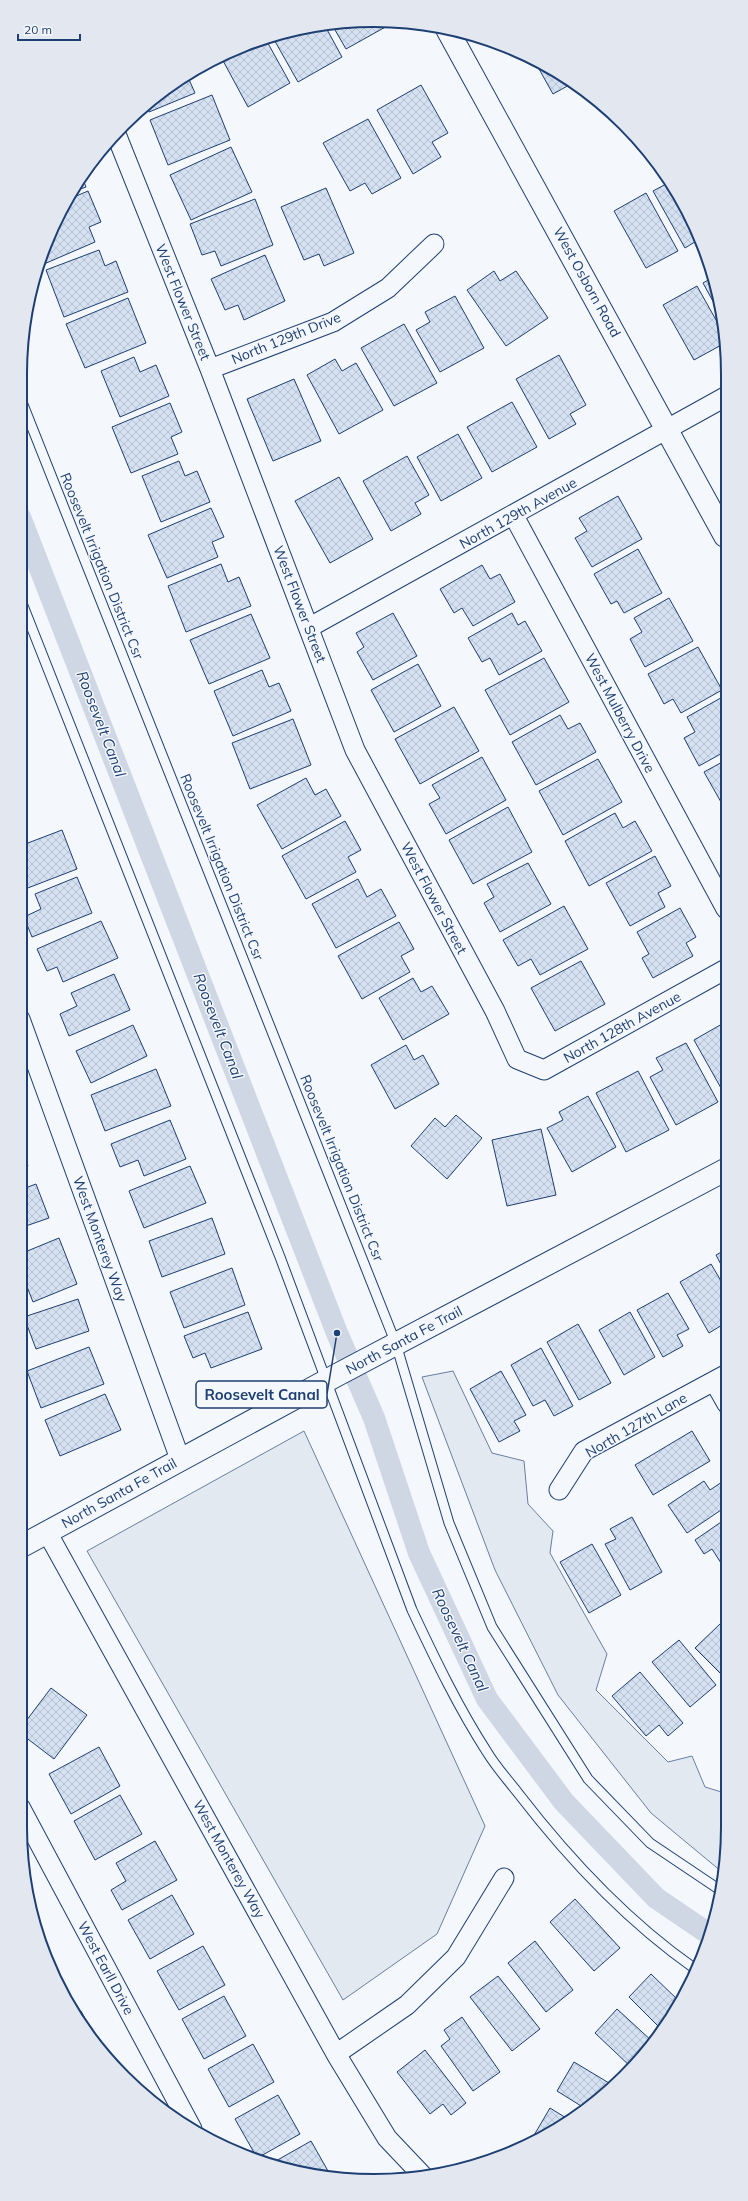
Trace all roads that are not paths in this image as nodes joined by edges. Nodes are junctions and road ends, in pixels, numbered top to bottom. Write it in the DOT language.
graph roads {
  1 [pos="451,36"];
  2 [pos="118,140"];
  3 [pos="434,244"];
  4 [pos="210,369"];
  5 [pos="721,399"];
  6 [pos="27,415"];
  7 [pos="668,429"];
  8 [pos="514,516"];
  9 [pos="721,528"];
  10 [pos="27,616"];
  11 [pos="310,628"];
  12 [pos="721,900"];
  13 [pos="721,972"];
  14 [pos="27,1038"];
  15 [pos="517,1059"];
  16 [pos="721,1172"];
  17 [pos="391,1347"];
  18 [pos="720,1377"];
  19 [pos="332,1378"];
  20 [pos="180,1459"];
  21 [pos="559,1490"];
  22 [pos="47,1532"];
  23 [pos="27,1543"];
  24 [pos="27,1820"];
  25 [pos="504,1878"];
  26 [pos="715,1887"];
  27 [pos="692,1966"];
  28 [pos="336,2054"];
  29 [pos="187,2120"];
  30 [pos="418,2171"];
  1 -- 7 [label="street, West Osborn Road"];
  2 -- 4 [label="street, West Flower Street"];
  3 -- 4 [label="street, North 129th Drive"];
  4 -- 11 [label="street, West Flower Street"];
  5 -- 7 [label="street, North 129th Avenue"];
  6 -- 17 [label="lane, Roosevelt Irrigation District Csr"];
  7 -- 8 [label="street, North 129th Avenue"];
  7 -- 9 [label="street, West Osborn Road"];
  8 -- 11 [label="street, North 129th Avenue"];
  8 -- 12 [label="street, West Mulberry Drive"];
  10 -- 19 [label="lane"];
  11 -- 15 [label="street, West Flower Street"];
  13 -- 15 [label="street, North 128th Avenue"];
  14 -- 20 [label="street, West Monterey Way"];
  16 -- 17 [label="street, North Santa Fe Trail"];
  17 -- 19 [label="street, North Santa Fe Trail"];
  17 -- 26 [label="lane, Roosevelt Irrigation District Csr"];
  18 -- 21 [label="street, North 127th Lane"];
  19 -- 20 [label="street, North Santa Fe Trail"];
  19 -- 27 [label="lane"];
  20 -- 22 [label="street, North Santa Fe Trail"];
  22 -- 23 [label="street, North Santa Fe Trail"];
  22 -- 28 [label="street, West Monterey Way"];
  24 -- 29 [label="street, West Earll Drive"];
  25 -- 28 [label="street"];
  28 -- 30 [label="street, West Monterey Way"];
}
